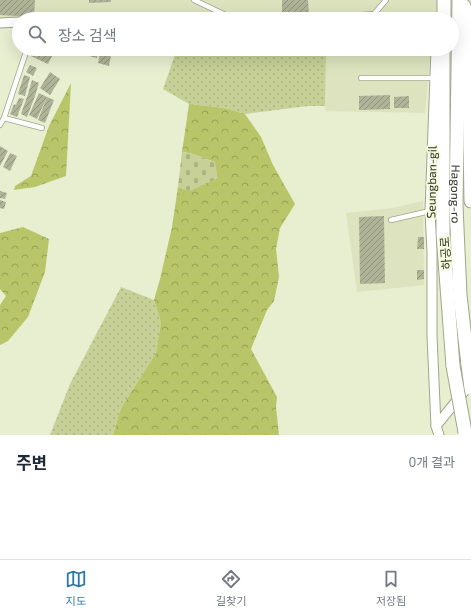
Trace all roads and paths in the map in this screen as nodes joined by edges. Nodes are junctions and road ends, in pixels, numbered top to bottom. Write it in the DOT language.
graph roads {
  1 [pos="194,0"];
  2 [pos="386,0"];
  3 [pos="461,0"];
  4 [pos="219,12"];
  5 [pos="376,12"];
  6 [pos="12,22"];
  7 [pos="0,23"];
  8 [pos="25,56"];
  9 [pos="436,56"];
  10 [pos="443,56"];
  11 [pos="361,78"];
  12 [pos="435,78"];
  13 [pos="4,118"];
  14 [pos="0,125"];
  15 [pos="42,128"];
  16 [pos="471,201"];
  17 [pos="430,211"];
  18 [pos="391,220"];
  19 [pos="471,383"];
  20 [pos="471,388"];
  21 [pos="436,426"];
  22 [pos="465,434"];
  23 [pos="439,435"];
  1 -- 4 [label="lane"];
  2 -- 5 [label="lane"];
  3 -- 16 [label="street"];
  3 -- 20 [label="street, Hagong-ro, bridge"];
  6 -- 7 [label="street"];
  8 -- 13 [label="lane"];
  9 -- 12 [label="street, Seungban-gil"];
  10 -- 22 [label="street, 하공로, bridge"];
  11 -- 12 [label="lane"];
  12 -- 17 [label="street, Seungban-gil"];
  13 -- 14 [label="lane"];
  13 -- 15 [label="lane"];
  17 -- 18 [label="lane"];
  17 -- 21 [label="street, Seungban-gil"];
  19 -- 21 [label="street"];
  21 -- 23 [label="street, Seungban-gil"];
}
